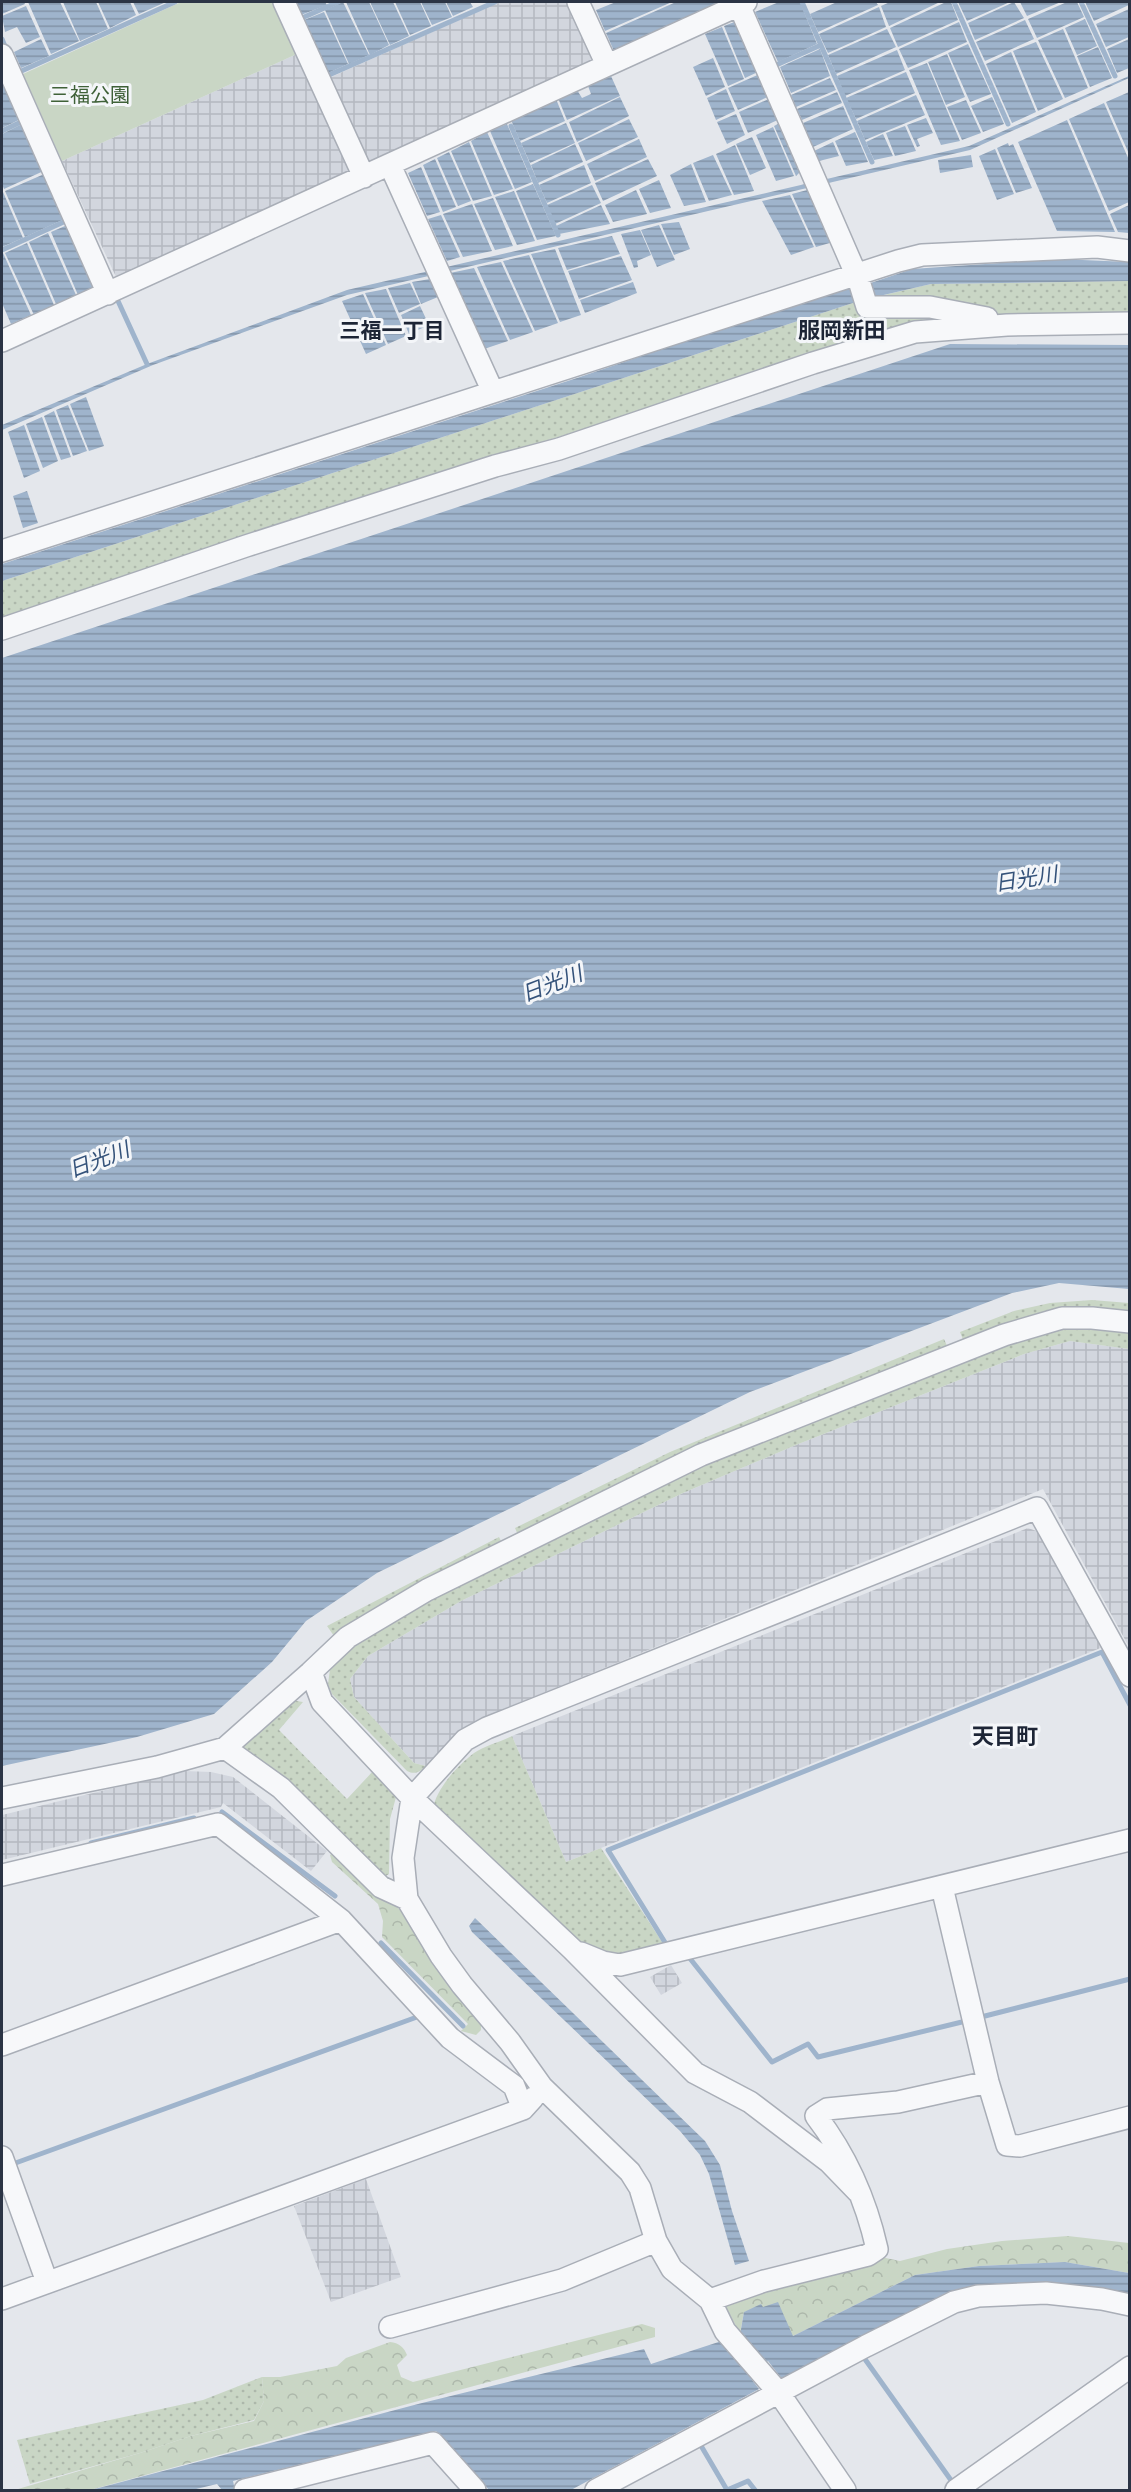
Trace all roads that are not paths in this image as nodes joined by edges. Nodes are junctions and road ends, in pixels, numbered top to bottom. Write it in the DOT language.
graph roads {
  1 [pos="284,2"];
  2 [pos="578,2"];
  3 [pos="743,3"];
  4 [pos="2,55"];
  5 [pos="607,65"];
  6 [pos="390,165"];
  7 [pos="364,177"];
  8 [pos="1130,251"];
  9 [pos="857,278"];
  10 [pos="108,294"];
  11 [pos="1130,323"];
  12 [pos="1007,325"];
  13 [pos="2,341"];
  14 [pos="493,392"];
  15 [pos="2,551"];
  16 [pos="2,629"];
  17 [pos="1130,1322"];
  18 [pos="311,1672"];
  19 [pos="1130,1676"];
  20 [pos="225,1748"];
  21 [pos="2,1797"];
  22 [pos="412,1798"];
  23 [pos="1130,1840"];
  24 [pos="2,1875"];
  25 [pos="942,1887"];
  26 [pos="407,1899"];
  27 [pos="341,1920"];
  28 [pos="572,1949"];
  29 [pos="2,2045"];
  30 [pos="988,2082"];
  31 [pos="542,2087"];
  32 [pos="523,2109"];
  33 [pos="1130,2118"];
  34 [pos="2,2157"];
  35 [pos="858,2192"];
  36 [pos="656,2241"];
  37 [pos="48,2282"];
  38 [pos="2,2299"];
  39 [pos="710,2300"];
  40 [pos="1130,2305"];
  41 [pos="390,2327"];
  42 [pos="1130,2367"];
  43 [pos="779,2392"];
  44 [pos="245,2490"];
  45 [pos="475,2490"];
  46 [pos="596,2490"];
  47 [pos="845,2490"];
  48 [pos="956,2490"];
  1 -- 7 [label="street"];
  2 -- 5 [label="street"];
  3 -- 5 [label="street"];
  3 -- 9 [label="street"];
  4 -- 10 [label="street"];
  5 -- 6 [label="street"];
  6 -- 7 [label="street"];
  6 -- 14 [label="street"];
  7 -- 10 [label="street"];
  8 -- 9 [label="street"];
  9 -- 12 [label="street"];
  9 -- 14 [label="street"];
  10 -- 13 [label="street"];
  11 -- 12 [label="street"];
  12 -- 16 [label="street"];
  14 -- 15 [label="street"];
  17 -- 18 [label="street"];
  18 -- 20 [label="street"];
  18 -- 22 [label="street"];
  19 -- 22 [label="street"];
  20 -- 21 [label="street"];
  20 -- 26 [label="street"];
  22 -- 26 [label="street"];
  22 -- 28 [label="street"];
  23 -- 25 [label="street"];
  24 -- 27 [label="street"];
  25 -- 28 [label="street"];
  25 -- 30 [label="street"];
  26 -- 31 [label="street"];
  27 -- 29 [label="street"];
  27 -- 32 [label="street"];
  28 -- 35 [label="street"];
  30 -- 33 [label="street"];
  30 -- 35 [label="street"];
  31 -- 32 [label="street"];
  31 -- 36 [label="street"];
  32 -- 37 [label="street"];
  34 -- 37 [label="street"];
  35 -- 39 [label="street"];
  36 -- 39 [label="street"];
  36 -- 41 [label="street"];
  37 -- 38 [label="street"];
  39 -- 43 [label="street"];
  40 -- 43 [label="street"];
  42 -- 48 [label="street"];
  43 -- 46 [label="street"];
  43 -- 47 [label="street"];
  44 -- 45 [label="street"];
}
